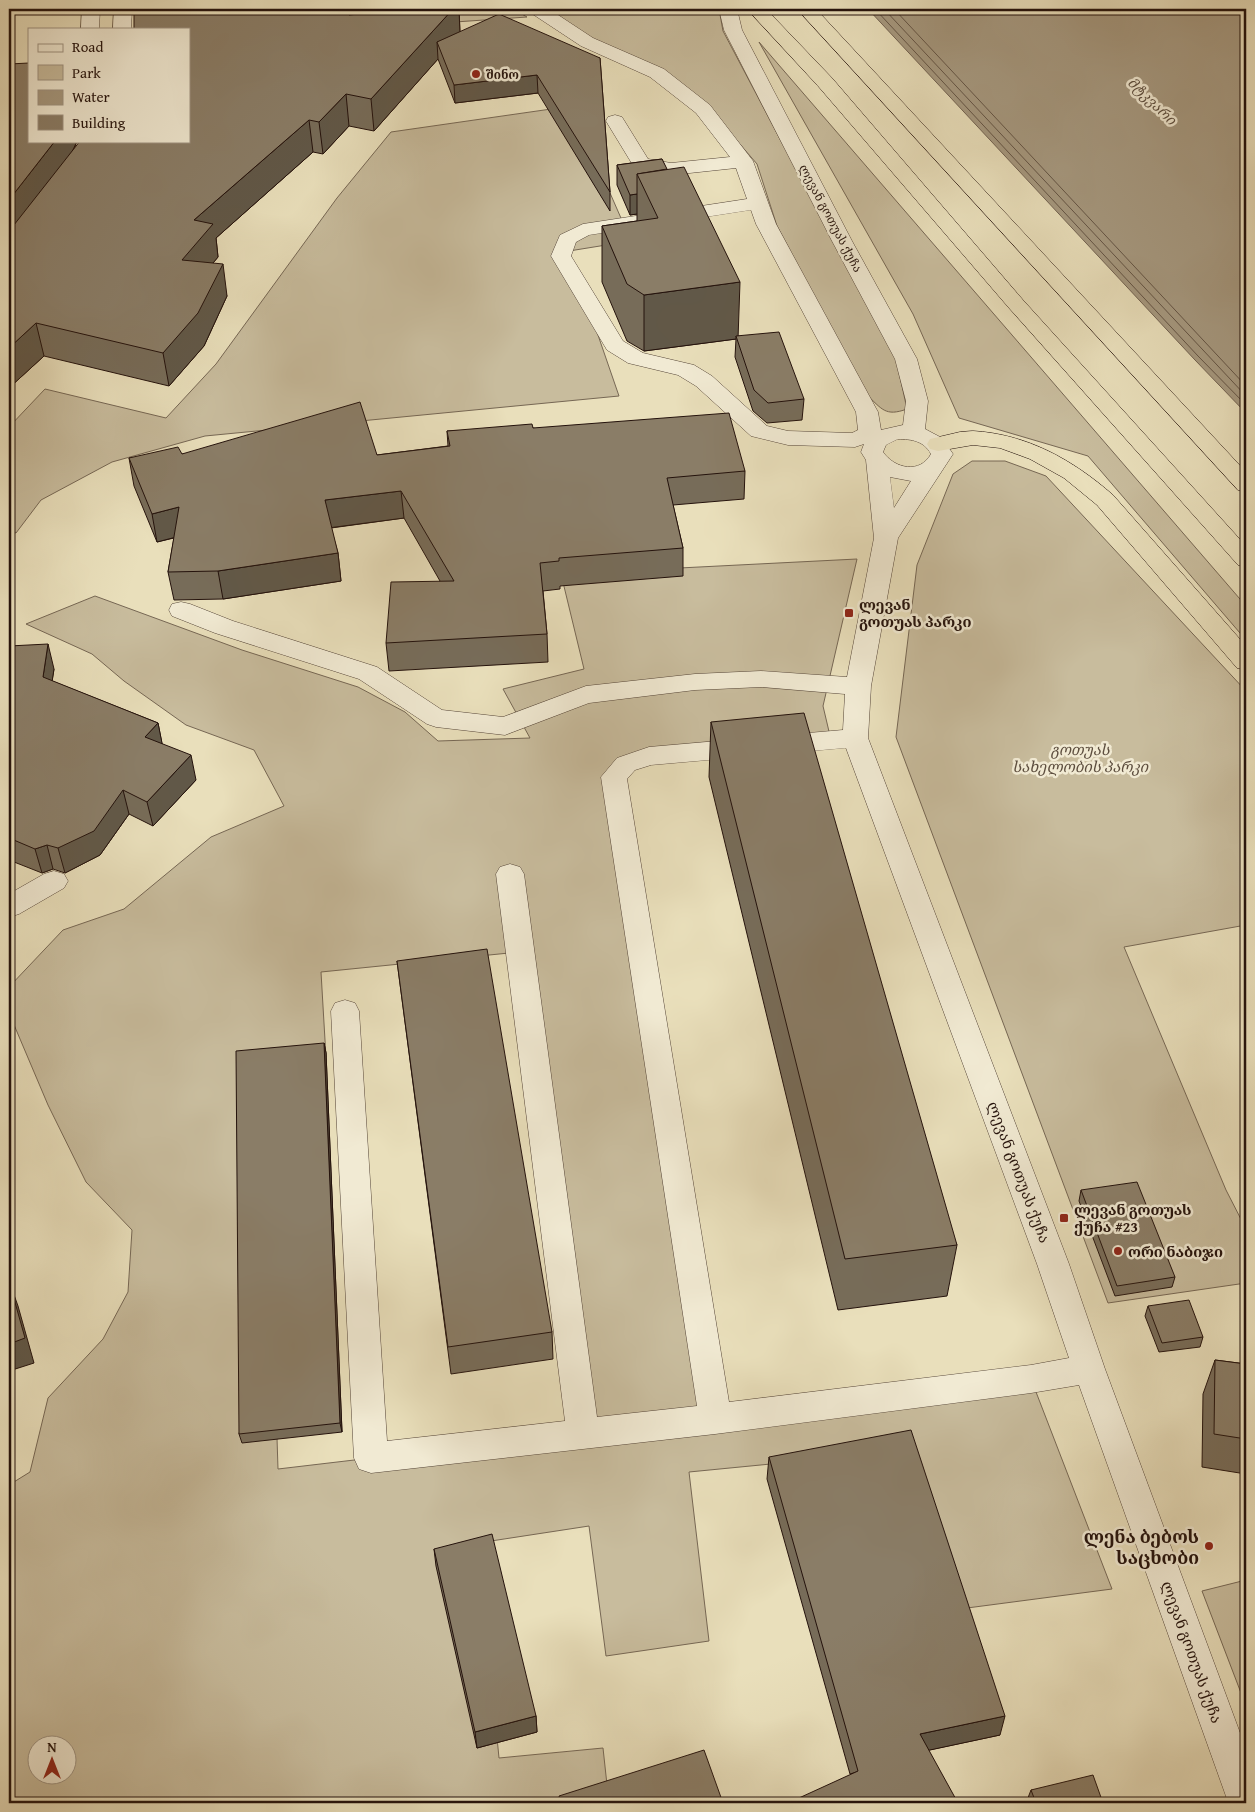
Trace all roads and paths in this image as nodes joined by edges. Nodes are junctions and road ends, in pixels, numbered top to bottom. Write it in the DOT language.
graph roads {
  1 [pos="91,9"];
  2 [pos="123,9"];
  3 [pos="537,9"];
  4 [pos="728,9"];
  5 [pos="756,9"];
  6 [pos="806,9"];
  7 [pos="90,28"];
  8 [pos="122,28"];
  9 [pos="615,121"];
  10 [pos="743,161"];
  11 [pos="758,203"];
  12 [pos="914,432"];
  13 [pos="938,444"];
  14 [pos="873,446"];
  15 [pos="930,470"];
  16 [pos="1246,485"];
  17 [pos="886,538"];
  18 [pos="1246,560"];
  19 [pos="181,610"];
  20 [pos="1246,662"];
  21 [pos="858,686"];
  22 [pos="855,738"];
  23 [pos="510,874"];
  24 [pos="54,881"];
  25 [pos="9,907"];
  26 [pos="346,1011"];
  27 [pos="1089,1370"];
  28 [pos="716,1419"];
  29 [pos="583,1433"];
  30 [pos="1246,1799"];
  1 -- 7 [label="street"];
  2 -- 8 [label="street"];
  3 -- 10 [label="street, ლევან გოთუას ქუჩა"];
  4 -- 12 [label="street, ლევან გოთუას ქუჩა"];
  5 -- 18 [label="highway"];
  6 -- 16 [label="highway"];
  9 -- 10 [label="street"];
  10 -- 11 [label="street, ლევან გოთუას ქუჩა"];
  11 -- 14 [label="street, ლევან გოთუას ქუჩა"];
  11 -- 14 [label="street"];
  12 -- 13 [label="street"];
  12 -- 14 [label="street"];
  13 -- 15 [label="street"];
  13 -- 20 [label="highway"];
  14 -- 15 [label="street"];
  14 -- 17 [label="street, ლევან გოთუას ქუჩა"];
  15 -- 17 [label="street, ლევან გოთუას ქუჩა"];
  17 -- 21 [label="street, ლევან გოთუას ქუჩა"];
  19 -- 21 [label="street"];
  21 -- 22 [label="street, ლევან გოთუას ქუჩა"];
  22 -- 27 [label="street, ლევან გოთუას ქუჩა"];
  22 -- 28 [label="street"];
  23 -- 29 [label="street"];
  24 -- 25 [label="street"];
  26 -- 29 [label="street"];
  27 -- 28 [label="street"];
  27 -- 30 [label="street, ლევან გოთუას ქუჩა"];
  28 -- 29 [label="street"];
}
